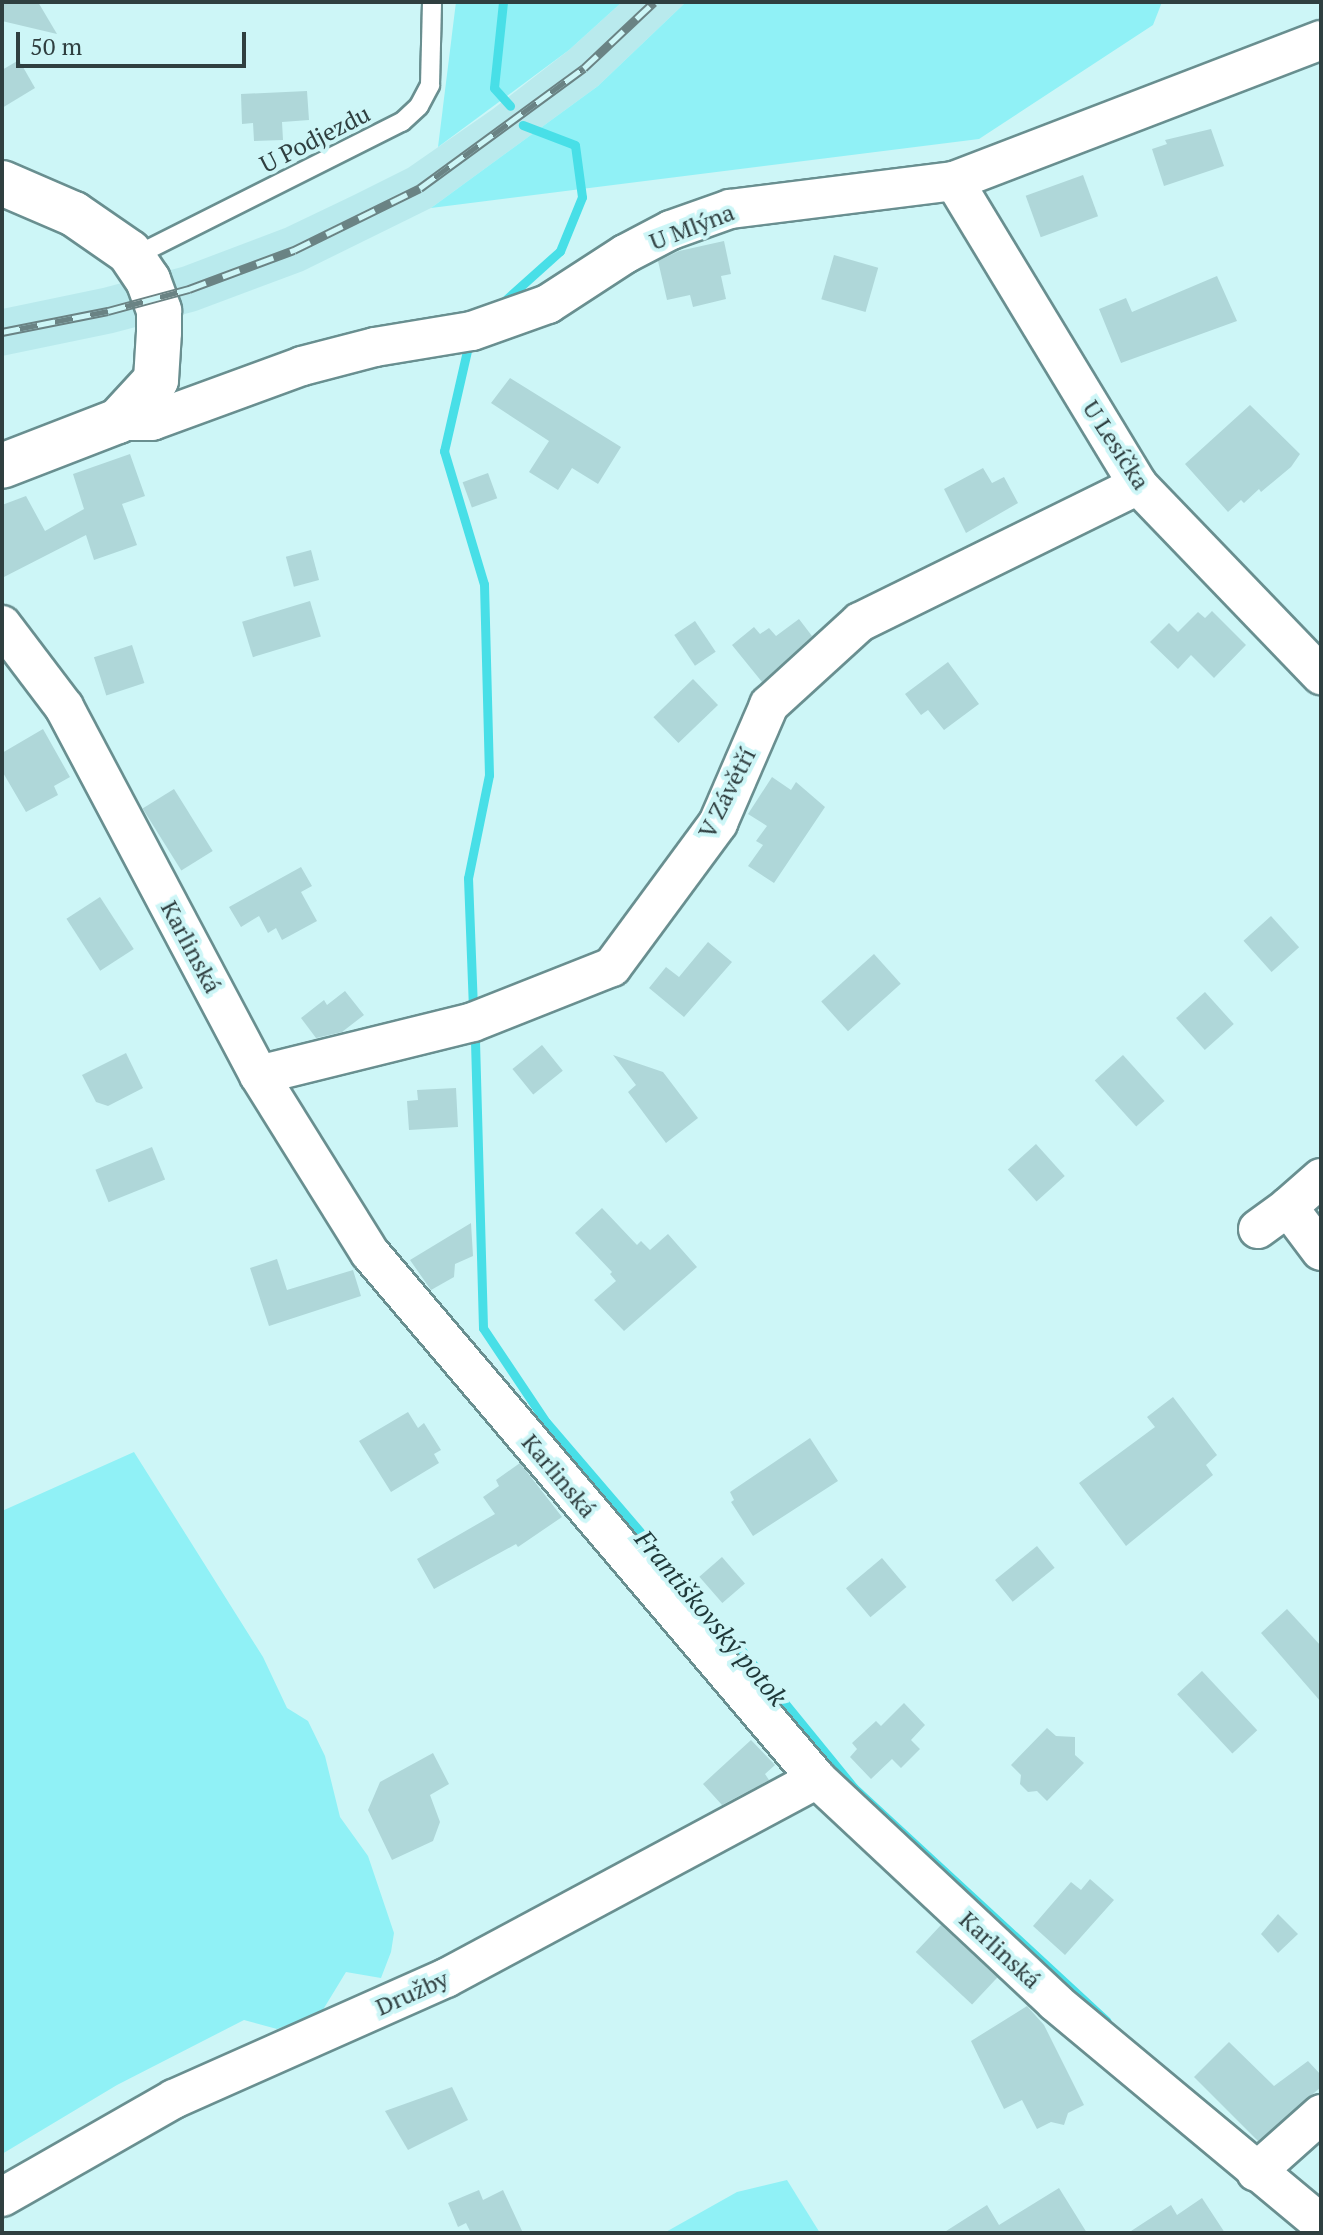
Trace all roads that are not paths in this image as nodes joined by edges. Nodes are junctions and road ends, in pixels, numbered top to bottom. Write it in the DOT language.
graph roads {
  1 [pos="432,2"];
  2 [pos="1321,40"];
  3 [pos="954,181"];
  4 [pos="2,183"];
  5 [pos="133,257"];
  6 [pos="118,421"];
  7 [pos="2,466"];
  8 [pos="1138,485"];
  9 [pos="2,625"];
  10 [pos="1321,675"];
  11 [pos="259,1075"];
  12 [pos="1321,1178"];
  13 [pos="1288,1207"];
  14 [pos="1258,1229"];
  15 [pos="1321,1251"];
  16 [pos="817,1779"];
  17 [pos="1321,2114"];
  18 [pos="1256,2172"];
  19 [pos="2,2197"];
  20 [pos="1321,2224"];
  1 -- 5 [label="lane, U Podjezdu"];
  2 -- 3 [label="street, U Mlýna"];
  3 -- 6 [label="street, U Mlýna"];
  3 -- 8 [label="street, U Lesíčka"];
  4 -- 5 [label="street"];
  5 -- 6 [label="street"];
  6 -- 7 [label="street"];
  8 -- 10 [label="street, U Lesíčka"];
  8 -- 11 [label="street, V Závětří"];
  9 -- 11 [label="street, Karlinská"];
  11 -- 16 [label="street, Karlinská"];
  12 -- 13 [label="street"];
  13 -- 14 [label="street"];
  13 -- 15 [label="street"];
  16 -- 18 [label="street, Karlinská"];
  16 -- 19 [label="street, Družby"];
  17 -- 18 [label="street"];
  18 -- 20 [label="street, Karlinská"];
}
